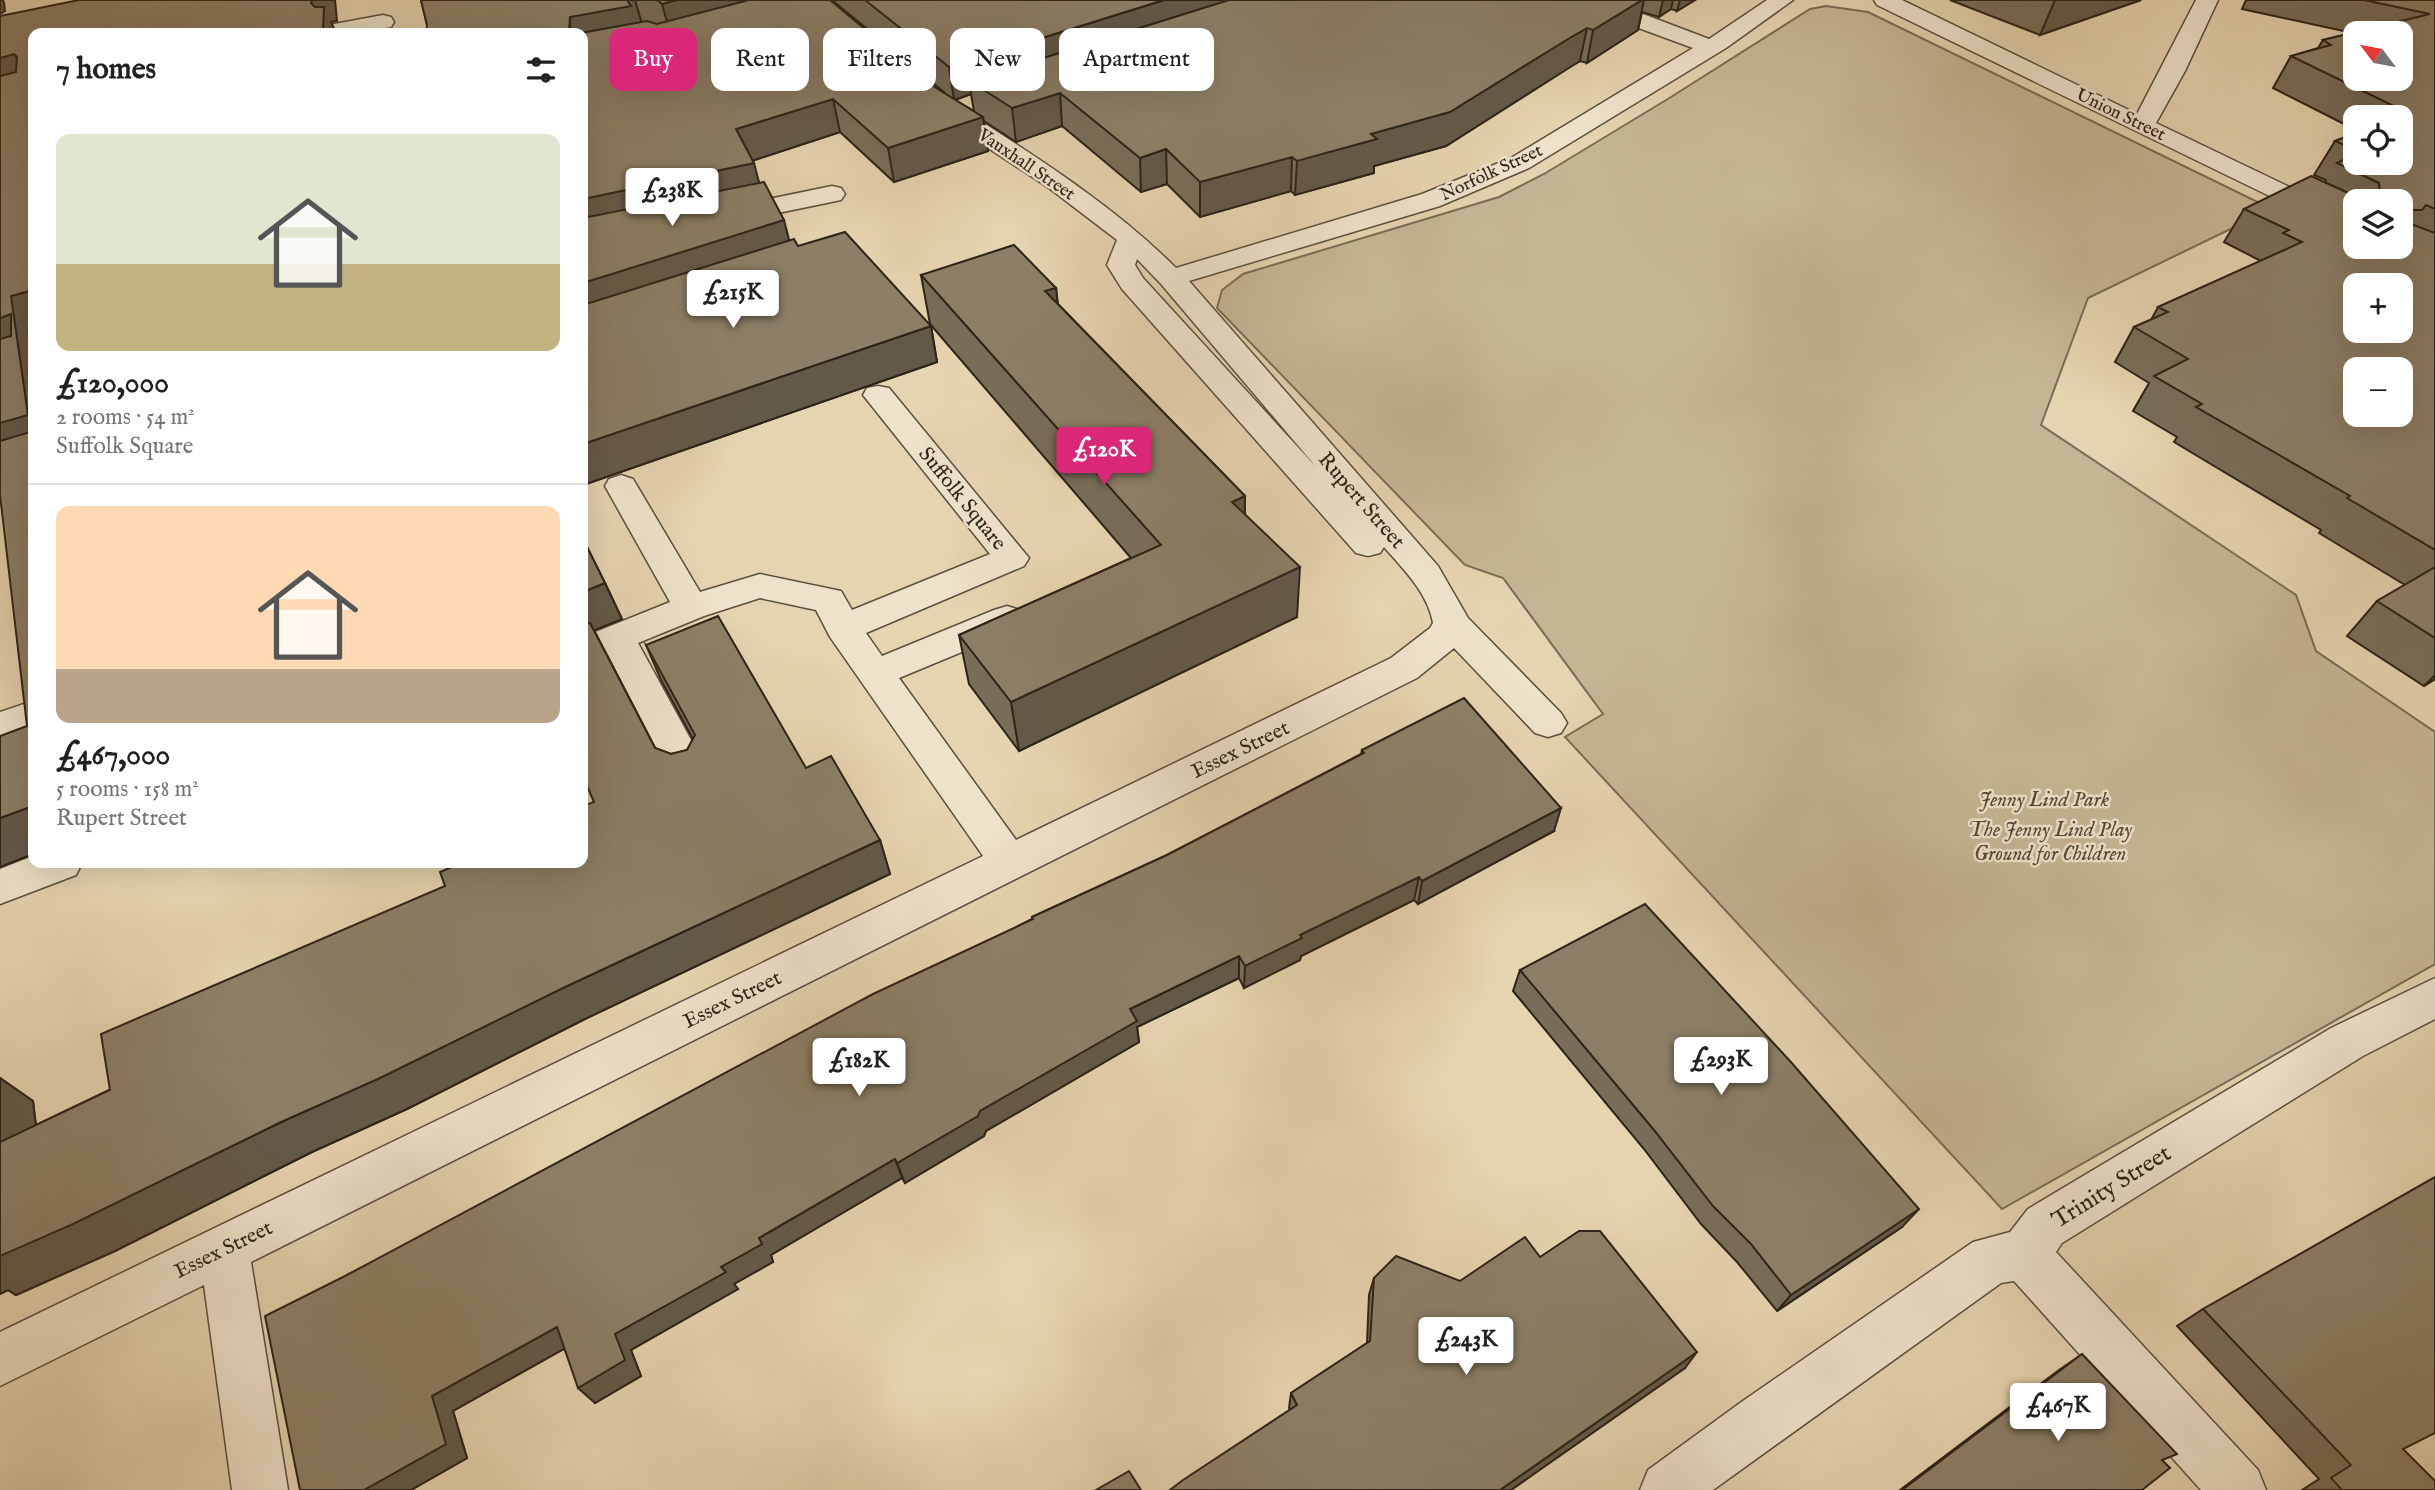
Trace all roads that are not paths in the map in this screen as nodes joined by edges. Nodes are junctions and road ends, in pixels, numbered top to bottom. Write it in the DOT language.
graph roads {
  1 [pos="1572,0"];
  2 [pos="1782,0"];
  3 [pos="1885,0"];
  4 [pos="2207,0"];
  5 [pos="383,18"];
  6 [pos="345,28"];
  7 [pos="1711,47"];
  8 [pos="928,94"];
  9 [pos="975,104"];
  10 [pos="949,112"];
  11 [pos="2143,124"];
  12 [pos="832,194"];
  13 [pos="701,221"];
  14 [pos="2343,224"];
  15 [pos="1132,238"];
  16 [pos="1171,278"];
  17 [pos="878,395"];
  18 [pos="621,486"];
  19 [pos="1426,574"];
  20 [pos="1041,605"];
  21 [pos="691,607"];
  22 [pos="1451,623"];
  23 [pos="843,628"];
  24 [pos="617,637"];
  25 [pos="588,649"];
  26 [pos="876,673"];
  27 [pos="28,717"];
  28 [pos="1548,723"];
  29 [pos="0,727"];
  30 [pos="688,771"];
  31 [pos="1010,863"];
  32 [pos="48,868"];
  33 [pos="0,887"];
  34 [pos="2435,997"];
  35 [pos="224,1248"];
  36 [pos="2024,1254"];
  37 [pos="0,1360"];
  38 [pos="260,1490"];
  39 [pos="1668,1490"];
  40 [pos="2238,1490"];
  1 -- 7 [label="street"];
  2 -- 7 [label="street, Norfolk Street"];
  3 -- 11 [label="street, Union Street"];
  4 -- 11 [label="street"];
  5 -- 6 [label="street"];
  7 -- 16 [label="street, Norfolk Street"];
  8 -- 10 [label="street, Vauxhall Street"];
  9 -- 10 [label="street"];
  10 -- 15 [label="street, Vauxhall Street"];
  11 -- 14 [label="street, Union Street"];
  12 -- 13 [label="street"];
  15 -- 16 [label="street, Vauxhall Street"];
  15 -- 19 [label="street"];
  16 -- 19 [label="street, Rupert Street"];
  17 -- 23 [label="street, Suffolk Square"];
  18 -- 21 [label="street"];
  19 -- 22 [label="street, Rupert Street"];
  20 -- 26 [label="street"];
  21 -- 23 [label="street"];
  21 -- 24 [label="street"];
  22 -- 28 [label="street, Rupert Street"];
  22 -- 31 [label="street, Essex Street"];
  23 -- 26 [label="street"];
  24 -- 25 [label="street"];
  24 -- 30 [label="street"];
  26 -- 31 [label="street"];
  27 -- 29 [label="street"];
  31 -- 35 [label="street, Essex Street"];
  32 -- 33 [label="street"];
  34 -- 36 [label="street, Trinity Street"];
  35 -- 37 [label="street, Essex Street"];
  35 -- 38 [label="street"];
  36 -- 39 [label="street"];
  36 -- 40 [label="street"];
}
